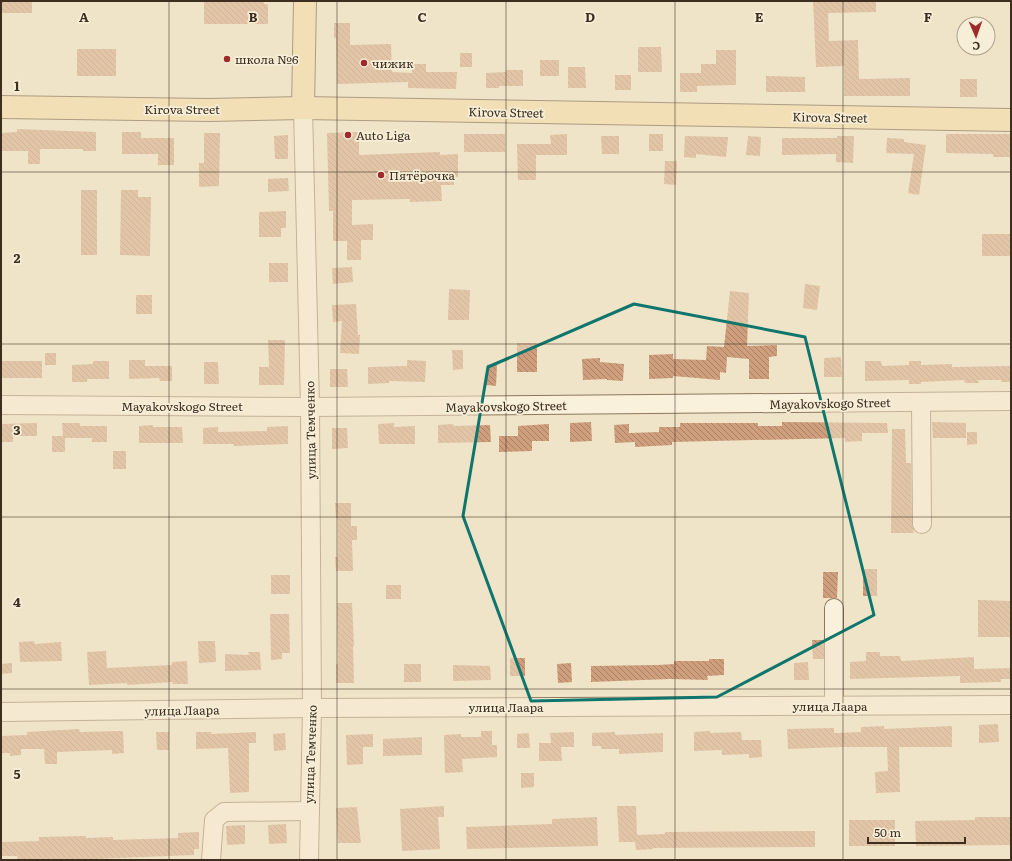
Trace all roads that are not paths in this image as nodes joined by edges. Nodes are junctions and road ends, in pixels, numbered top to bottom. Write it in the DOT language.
graph roads {
  1 [pos="305,1"];
  2 [pos="1,107"];
  3 [pos="303,108"];
  4 [pos="1011,120"];
  5 [pos="1011,401"];
  6 [pos="921,402"];
  7 [pos="1,405"];
  8 [pos="310,407"];
  9 [pos="922,524"];
  10 [pos="834,608"];
  11 [pos="1011,705"];
  12 [pos="834,706"];
  13 [pos="312,708"];
  14 [pos="1,712"];
  15 [pos="309,811"];
  16 [pos="211,860"];
  17 [pos="309,860"];
  1 -- 3 [label="main road, улица Темченко"];
  2 -- 3 [label="main road, Kirova Street"];
  3 -- 4 [label="main road, Kirova Street"];
  3 -- 8 [label="street, улица Темченко"];
  5 -- 6 [label="street, Mayakovskogo Street"];
  6 -- 8 [label="street, Mayakovskogo Street"];
  6 -- 9 [label="street"];
  7 -- 8 [label="street, Mayakovskogo Street"];
  8 -- 13 [label="street, улица Темченко"];
  10 -- 12 [label="street"];
  11 -- 12 [label="street, улица Лаара"];
  12 -- 13 [label="street, улица Лаара"];
  13 -- 14 [label="street, улица Лаара"];
  13 -- 15 [label="street, улица Темченко"];
  15 -- 16 [label="street"];
  15 -- 17 [label="street, улица Темченко"];
}
